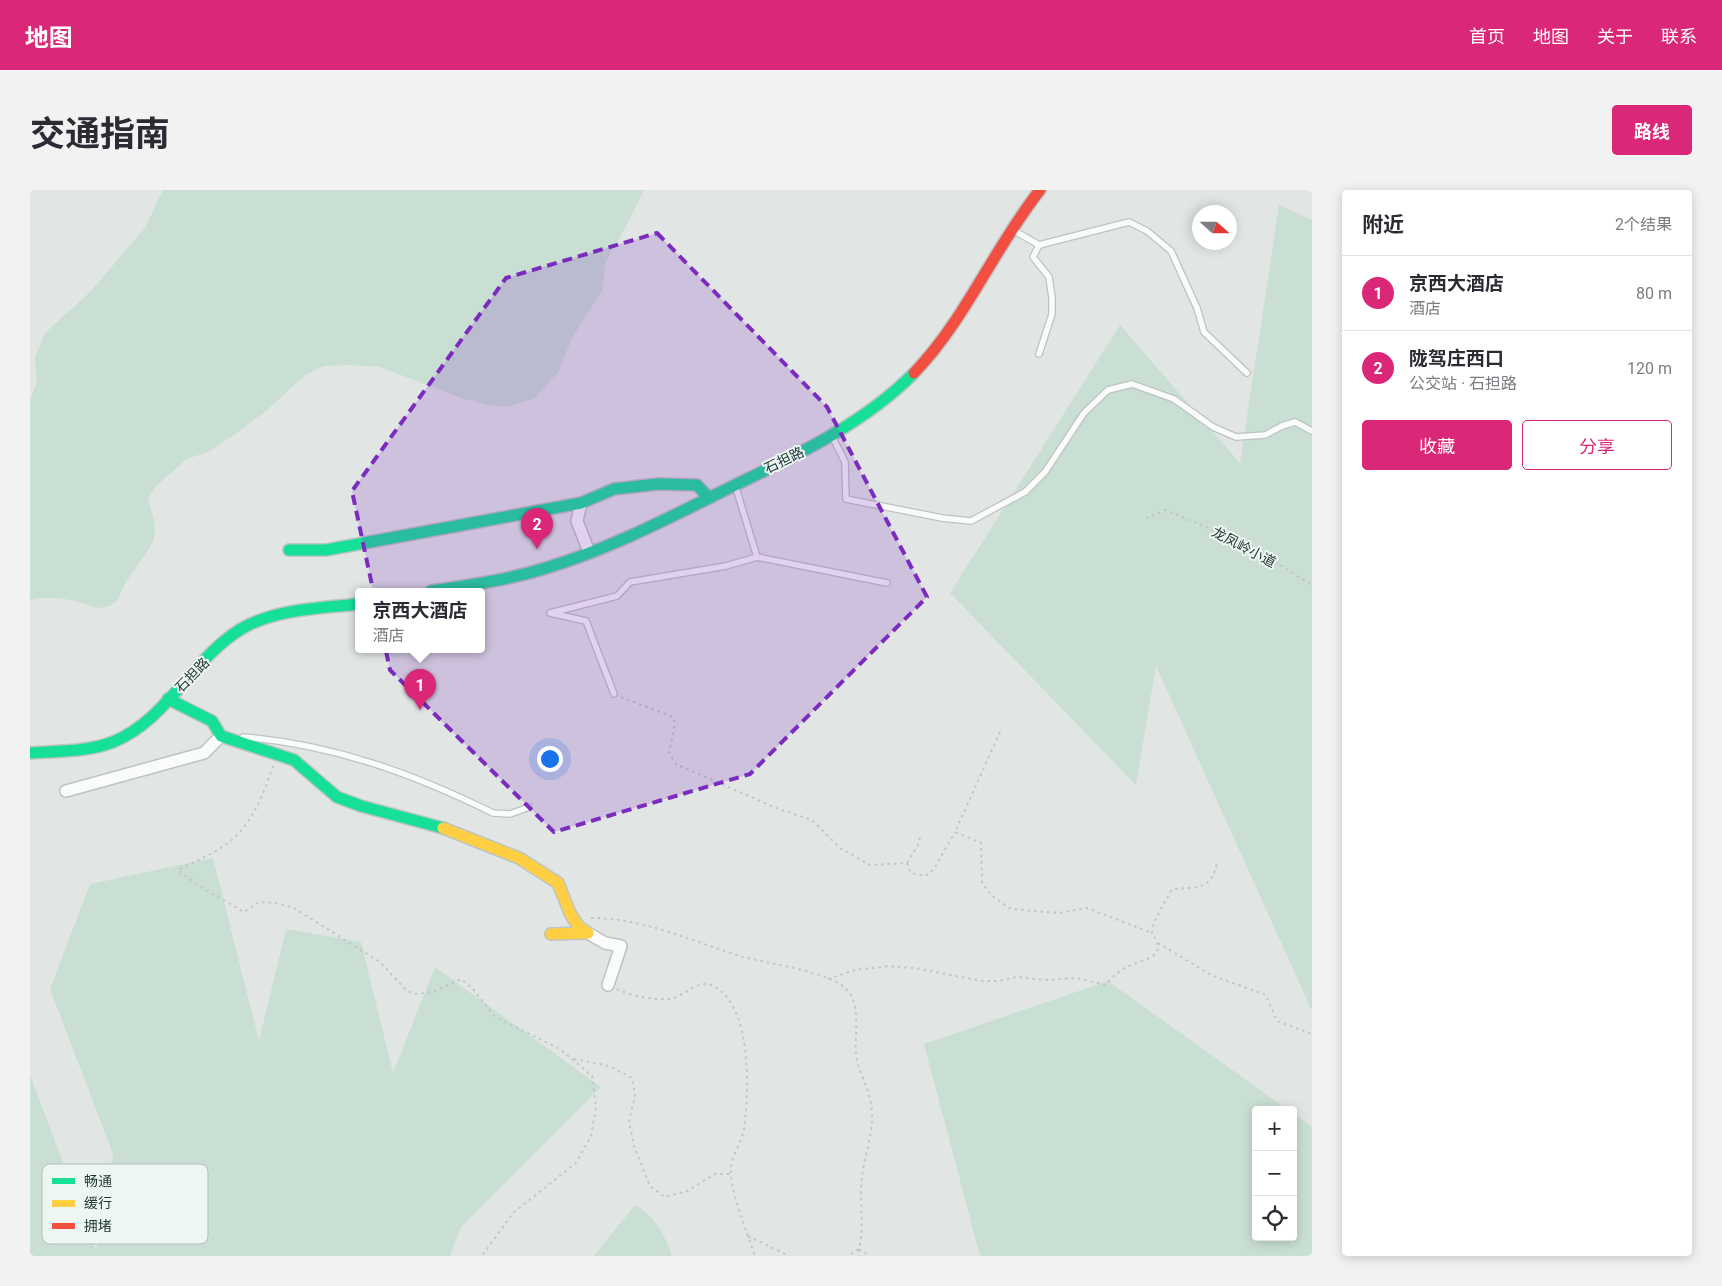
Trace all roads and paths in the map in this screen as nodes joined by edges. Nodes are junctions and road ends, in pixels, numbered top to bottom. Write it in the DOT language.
graph roads {
  1 [pos="1040,190"];
  2 [pos="1011,229"];
  3 [pos="1040,246"];
  4 [pos="1039,354"];
  5 [pos="1246,373"];
  6 [pos="1312,431"];
  7 [pos="831,435"];
  8 [pos="735,485"];
  9 [pos="709,498"];
  10 [pos="581,503"];
  11 [pos="1146,518"];
  12 [pos="289,550"];
  13 [pos="589,552"];
  14 [pos="757,557"];
  15 [pos="887,583"];
  16 [pos="1312,585"];
  17 [pos="446,588"];
  18 [pos="355,604"];
  19 [pos="614,694"];
  20 [pos="168,699"];
  21 [pos="1000,732"];
  22 [pos="221,736"];
  23 [pos="30,752"];
  24 [pos="277,755"];
  25 [pos="66,791"];
  26 [pos="529,807"];
  27 [pos="955,832"];
  28 [pos="921,834"];
  29 [pos="1217,862"];
  30 [pos="907,863"];
  31 [pos="574,918"];
  32 [pos="588,933"];
  33 [pos="1152,933"];
  34 [pos="551,934"];
  35 [pos="1158,942"];
  36 [pos="828,979"];
  37 [pos="608,985"];
  38 [pos="1312,1034"];
  39 [pos="574,1059"];
  40 [pos="731,1174"];
  41 [pos="748,1235"];
  42 [pos="859,1249"];
  43 [pos="482,1256"];
  44 [pos="755,1256"];
  45 [pos="789,1256"];
  46 [pos="848,1256"];
  47 [pos="859,1256"];
  48 [pos="870,1256"];
  1 -- 2 [label="main road, 石担路"];
  2 -- 3 [label="lane"];
  2 -- 7 [label="main road, 石担路"];
  3 -- 4 [label="lane"];
  3 -- 5 [label="lane"];
  6 -- 7 [label="lane"];
  7 -- 8 [label="main road, 石担路"];
  8 -- 9 [label="main road, 石担路"];
  8 -- 14 [label="lane"];
  9 -- 10 [label="main road"];
  9 -- 13 [label="main road, 石担路"];
  10 -- 12 [label="main road"];
  10 -- 13 [label="street"];
  11 -- 16 [label="path, 龙凤岭小道"];
  13 -- 17 [label="main road, 石担路"];
  14 -- 15 [label="lane"];
  14 -- 19 [label="lane"];
  18 -- 20 [label="main road, 石担路"];
  19 -- 30 [label="path"];
  20 -- 22 [label="main road"];
  20 -- 23 [label="main road, 石担路"];
  21 -- 27 [label="path"];
  22 -- 24 [label="main road"];
  22 -- 25 [label="street"];
  22 -- 26 [label="lane"];
  24 -- 31 [label="main road"];
  24 -- 39 [label="path"];
  27 -- 30 [label="path"];
  27 -- 33 [label="path"];
  28 -- 30 [label="path"];
  29 -- 33 [label="path"];
  31 -- 32 [label="main road"];
  31 -- 36 [label="path"];
  32 -- 34 [label="main road"];
  32 -- 37 [label="street"];
  33 -- 35 [label="path"];
  35 -- 36 [label="path"];
  35 -- 38 [label="path"];
  36 -- 42 [label="path"];
  37 -- 40 [label="path"];
  39 -- 40 [label="path"];
  39 -- 43 [label="path"];
  40 -- 41 [label="path"];
  41 -- 44 [label="path"];
  41 -- 45 [label="path"];
  42 -- 46 [label="path"];
  42 -- 47 [label="path"];
  42 -- 48 [label="path"];
}
